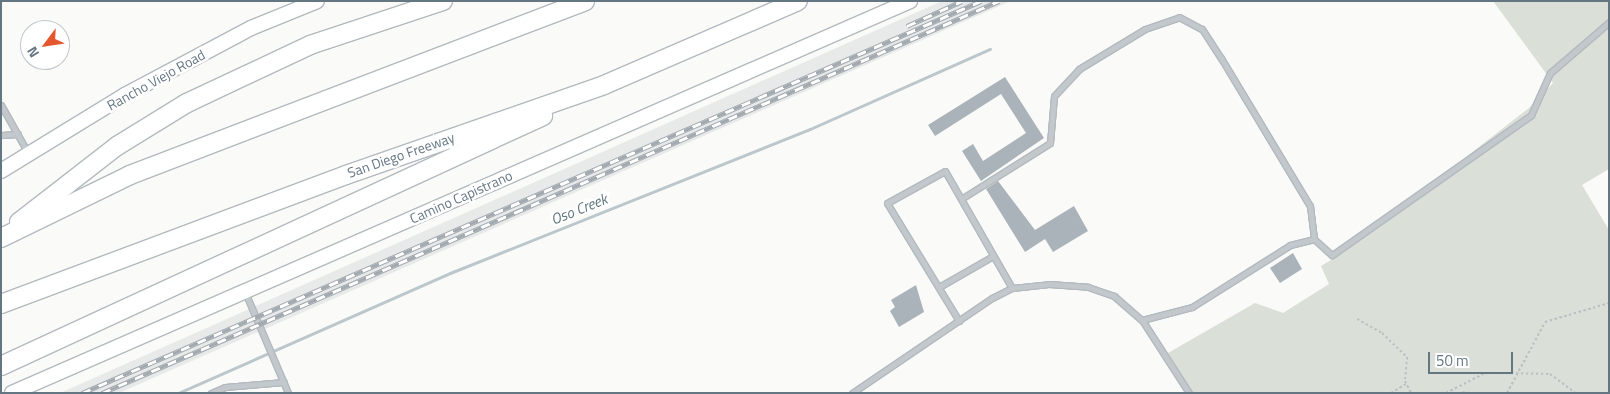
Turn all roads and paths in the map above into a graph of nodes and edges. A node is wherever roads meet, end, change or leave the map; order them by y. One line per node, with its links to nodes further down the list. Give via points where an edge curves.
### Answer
1 (317, 1): 11 (street, Rancho Viejo Road, via 209,50)
2 (442, 1): 14 (highway, via 310,46 187,103 74,177)
3 (585, 1): 14 (highway, via 130,175)
4 (798, 1): 7 (highway, San Diego Freeway)
5 (910, 1): 19 (street, Camino Capistrano)
6 (1609, 22): 15 (lane, via 1550,73 1531,115 1332,255)
7 (604, 85): 21 (highway, San Diego Freeway, via 346,174); 25 (highway, via 462,156 92,321)
8 (1, 105): 9 (lane)
9 (18, 134): 10 (lane); 11 (lane)
10 (1, 135)
11 (28, 154): 12 (street, Rancho Viejo Road)
12 (1, 171)
13 (961, 199): 15 (lane, via 1050,144 1054,96 1079,69 1145,29 1179,17 1202,29 1225,66 1310,206); 16 (lane); 17 (lane, via 945,171 887,202)
14 (1, 238)
15 (1314, 239): 23 (lane, via 1290,245 1192,306)
16 (993, 256): 17 (lane); 18 (lane)
17 (939, 287): 24 (lane)
18 (1012, 288): 23 (lane, via 1049,284 1088,288 1114,296); 24 (lane)
19 (244, 291): 27 (lane); 29 (street, Camino Capistrano)
20 (1609, 303): 26 (path, via 1545,322)
21 (1, 304)
22 (1357, 319): 28 (path, via 1382,333 1406,357)
23 (1142, 320): 33 (lane)
24 (959, 321): 32 (lane)
25 (1, 366)
26 (1516, 374): 36 (path, via 1484,373); 37 (path); 38 (path, via 1550,374)
27 (284, 382): 30 (lane, via 225,387); 31 (lane)
28 (1406, 384): 34 (path); 35 (path)
29 (12, 393)
30 (212, 393)
31 (288, 393)
32 (852, 393)
33 (1189, 393)
34 (1391, 393)
35 (1411, 393)
36 (1446, 393)
37 (1506, 393)
38 (1575, 393)

